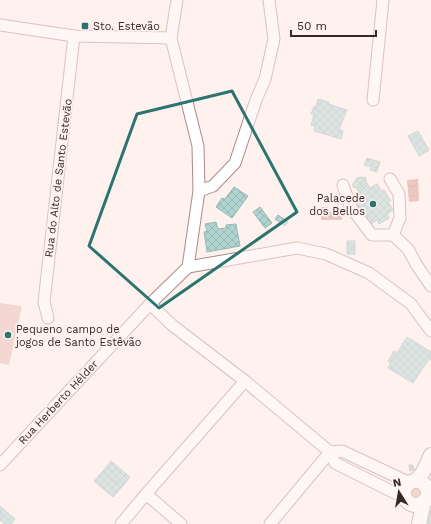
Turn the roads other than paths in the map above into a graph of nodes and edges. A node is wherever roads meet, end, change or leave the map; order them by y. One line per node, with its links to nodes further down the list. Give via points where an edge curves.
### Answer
1 (177, 0): 6 (street)
2 (269, 0): 10 (street, via 274,39 265,79 236,163 213,186)
3 (382, 0): 7 (street)
4 (0, 25): 5 (street)
5 (74, 36): 6 (street); 15 (street, Rua do Alto de Santo Estevão, via 44,302)
6 (171, 38): 10 (street, via 198,146)
7 (373, 100)
8 (390, 179): 11 (street, via 399,194 400,218)
9 (342, 185): 11 (street, via 350,206 372,235)
10 (199, 191): 12 (street)
11 (394, 235): 13 (street, via 408,249)
12 (188, 267): 14 (street, Rua Herberto Hélder); 16 (street, via 297,248 326,254 369,273 411,304)
13 (431, 286)
14 (150, 304): 17 (street, via 172,325); 20 (street, Rua Herberto Hélder)
15 (48, 318)
16 (431, 330)
17 (244, 381): 18 (street); 23 (street)
18 (330, 452): 21 (street, via 342,451); 24 (street, via 335,462); 27 (street)
19 (431, 455): 21 (main road, via 423,472)
20 (0, 464)
21 (413, 482): 22 (main road, via 423,484); 24 (main road, via 405,488)
22 (428, 491): 24 (main road, via 418,505); 29 (main road)
23 (146, 494): 25 (street); 26 (street)
24 (407, 500): 28 (main road, via 413,517)
25 (121, 524)
26 (181, 524)
27 (270, 524)
28 (412, 524)
29 (419, 524)

